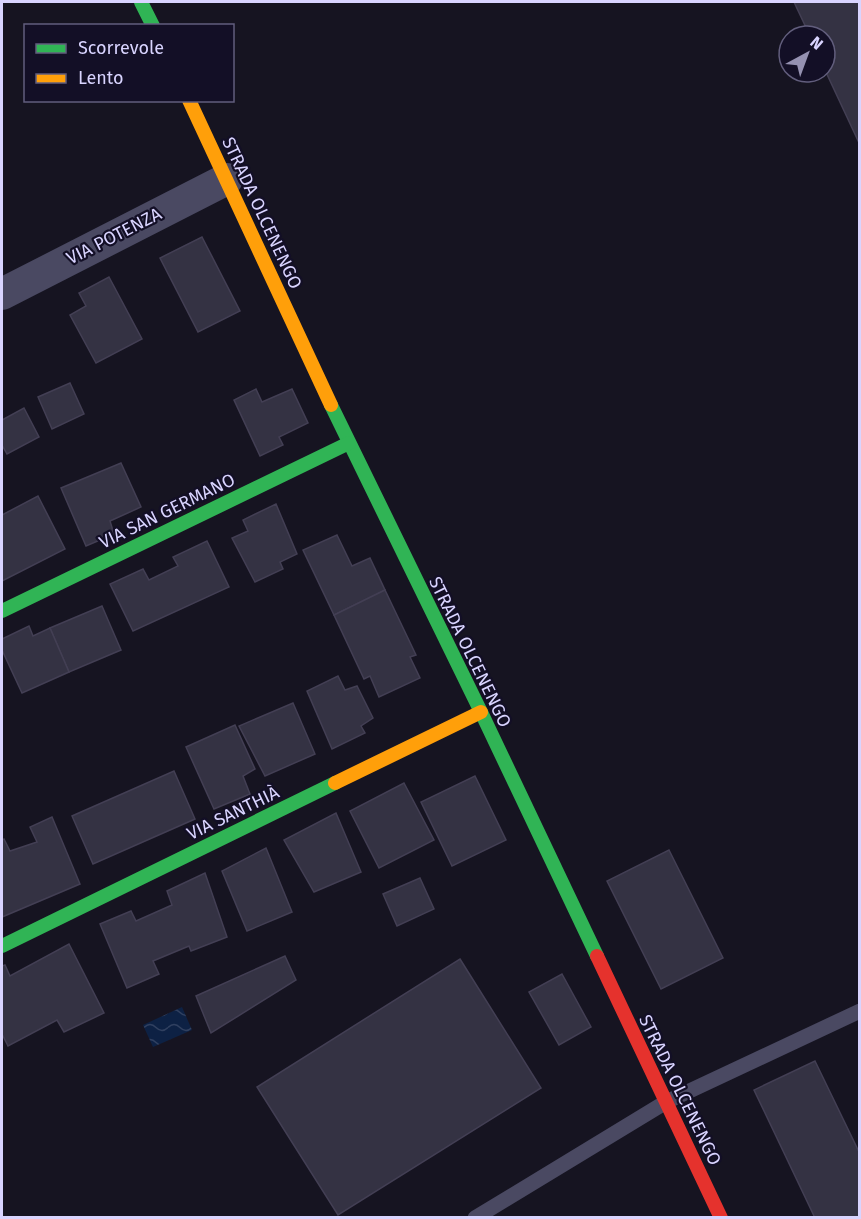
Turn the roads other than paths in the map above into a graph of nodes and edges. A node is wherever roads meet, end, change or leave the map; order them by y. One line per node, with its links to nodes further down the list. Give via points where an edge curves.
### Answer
1 (141, 2): 2 (street)
2 (152, 24)
3 (190, 102): 4 (street, STRADA OLCENENGO)
4 (227, 179): 5 (street, VIA POTENZA); 6 (street, STRADA OLCENENGO)
5 (2, 294)
6 (349, 443): 7 (street, VIA SAN GERMANO); 8 (street, STRADA OLCENENGO)
7 (2, 611)
8 (481, 712): 9 (street, VIA SANTHIÀ); 11 (street, STRADA OLCENENGO)
9 (2, 946)
10 (860, 1011): 11 (lane)
11 (666, 1102): 12 (lane); 13 (street, STRADA OLCENENGO)
12 (475, 1218)
13 (721, 1218)

